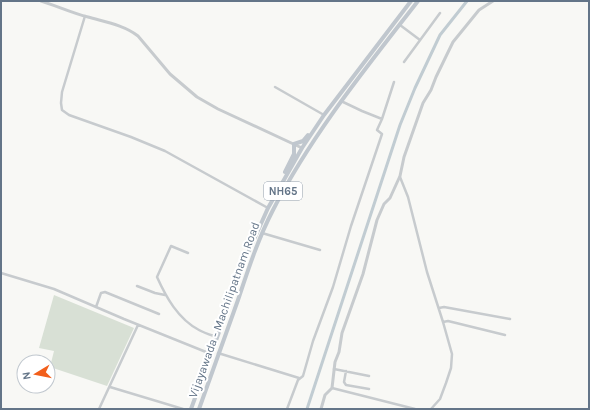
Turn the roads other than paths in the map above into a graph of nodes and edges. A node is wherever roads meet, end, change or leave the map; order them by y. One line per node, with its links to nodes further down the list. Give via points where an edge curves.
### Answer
1 (41, 1): 6 (street)
2 (411, 1): 14 (highway, Vijayawada - Machilipatnam Road / NH65)
3 (418, 1): 7 (highway, Vijayawada - Machilipatnam Road / NH65)
4 (493, 1): 19 (street, via 479,10 450,47 423,103)
5 (440, 13): 8 (street)
6 (85, 16): 17 (street, via 133,32 170,74 197,96 218,109); 21 (street, via 62,92 61,108 64,112 165,151)
7 (400, 25): 8 (street); 12 (highway, Vijayawada - Machilipatnam Road / NH65)
8 (420, 40): 9 (street)
9 (404, 62)
10 (394, 82): 15 (street)
11 (275, 87): 14 (street)
12 (341, 101): 13 (highway, Vijayawada - Machilipatnam Road / NH65); 15 (street)
13 (332, 114): 18 (highway, via 320,125 306,147); 22 (highway, Vijayawada - Machilipatnam Road / NH65, via 293,174)
14 (324, 115): 16 (highway, Vijayawada - Machilipatnam Road / NH65)
15 (382, 119): 41 (street, via 377,130 382,134 381,139 303,376)
16 (321, 120): 17 (highway, via 303,140); 18 (highway, Vijayawada - Machilipatnam Road / NH65)
17 (294, 144): 18 (street); 20 (highway, via 294,154)
18 (302, 148): 20 (highway, Vijayawada - Machilipatnam Road / NH65)
19 (400, 176): 29 (street); 38 (street, via 377,220 363,274 342,333)
20 (280, 185): 21 (highway, Vijayawada - Machilipatnam Road / NH65)
21 (268, 208): 35 (highway, Vijayawada - Machilipatnam Road / NH65, via 247,255)
22 (262, 233): 23 (street); 36 (highway, Vijayawada - Machilipatnam Road / NH65)
23 (320, 250)
24 (188, 253): 27 (street, via 171,246 157,277)
25 (1, 273): 28 (street, via 54,289)
26 (137, 286): 27 (street)
27 (165, 295): 35 (street, via 180,314 198,330)
28 (96, 308): 30 (street, via 100,296 105,292); 33 (street)
29 (439, 308): 31 (street); 32 (street)
30 (159, 314)
31 (510, 319)
32 (443, 322): 34 (street, via 448,321); 52 (street, via 452,354 451,368 440,399)
33 (138, 325): 37 (street); 42 (street)
34 (505, 335)
35 (217, 337): 37 (highway, Vijayawada - Machilipatnam Road / NH65)
36 (218, 353): 41 (street); 48 (highway, Vijayawada - Machilipatnam Road / NH65)
37 (211, 354): 47 (highway, Vijayawada - Machilipatnam Road / NH65)
38 (334, 369): 39 (street); 43 (street)
39 (346, 371): 40 (street); 44 (street, via 346,385)
40 (369, 376)
41 (300, 378): 49 (street)
42 (110, 387): 45 (street); 46 (street)
43 (332, 388): 50 (street, via 325,395); 51 (street)
44 (368, 389)
45 (99, 409)
46 (183, 409)
47 (191, 409)
48 (198, 409)
49 (287, 409)
50 (320, 409)
51 (415, 409)
52 (431, 409)

